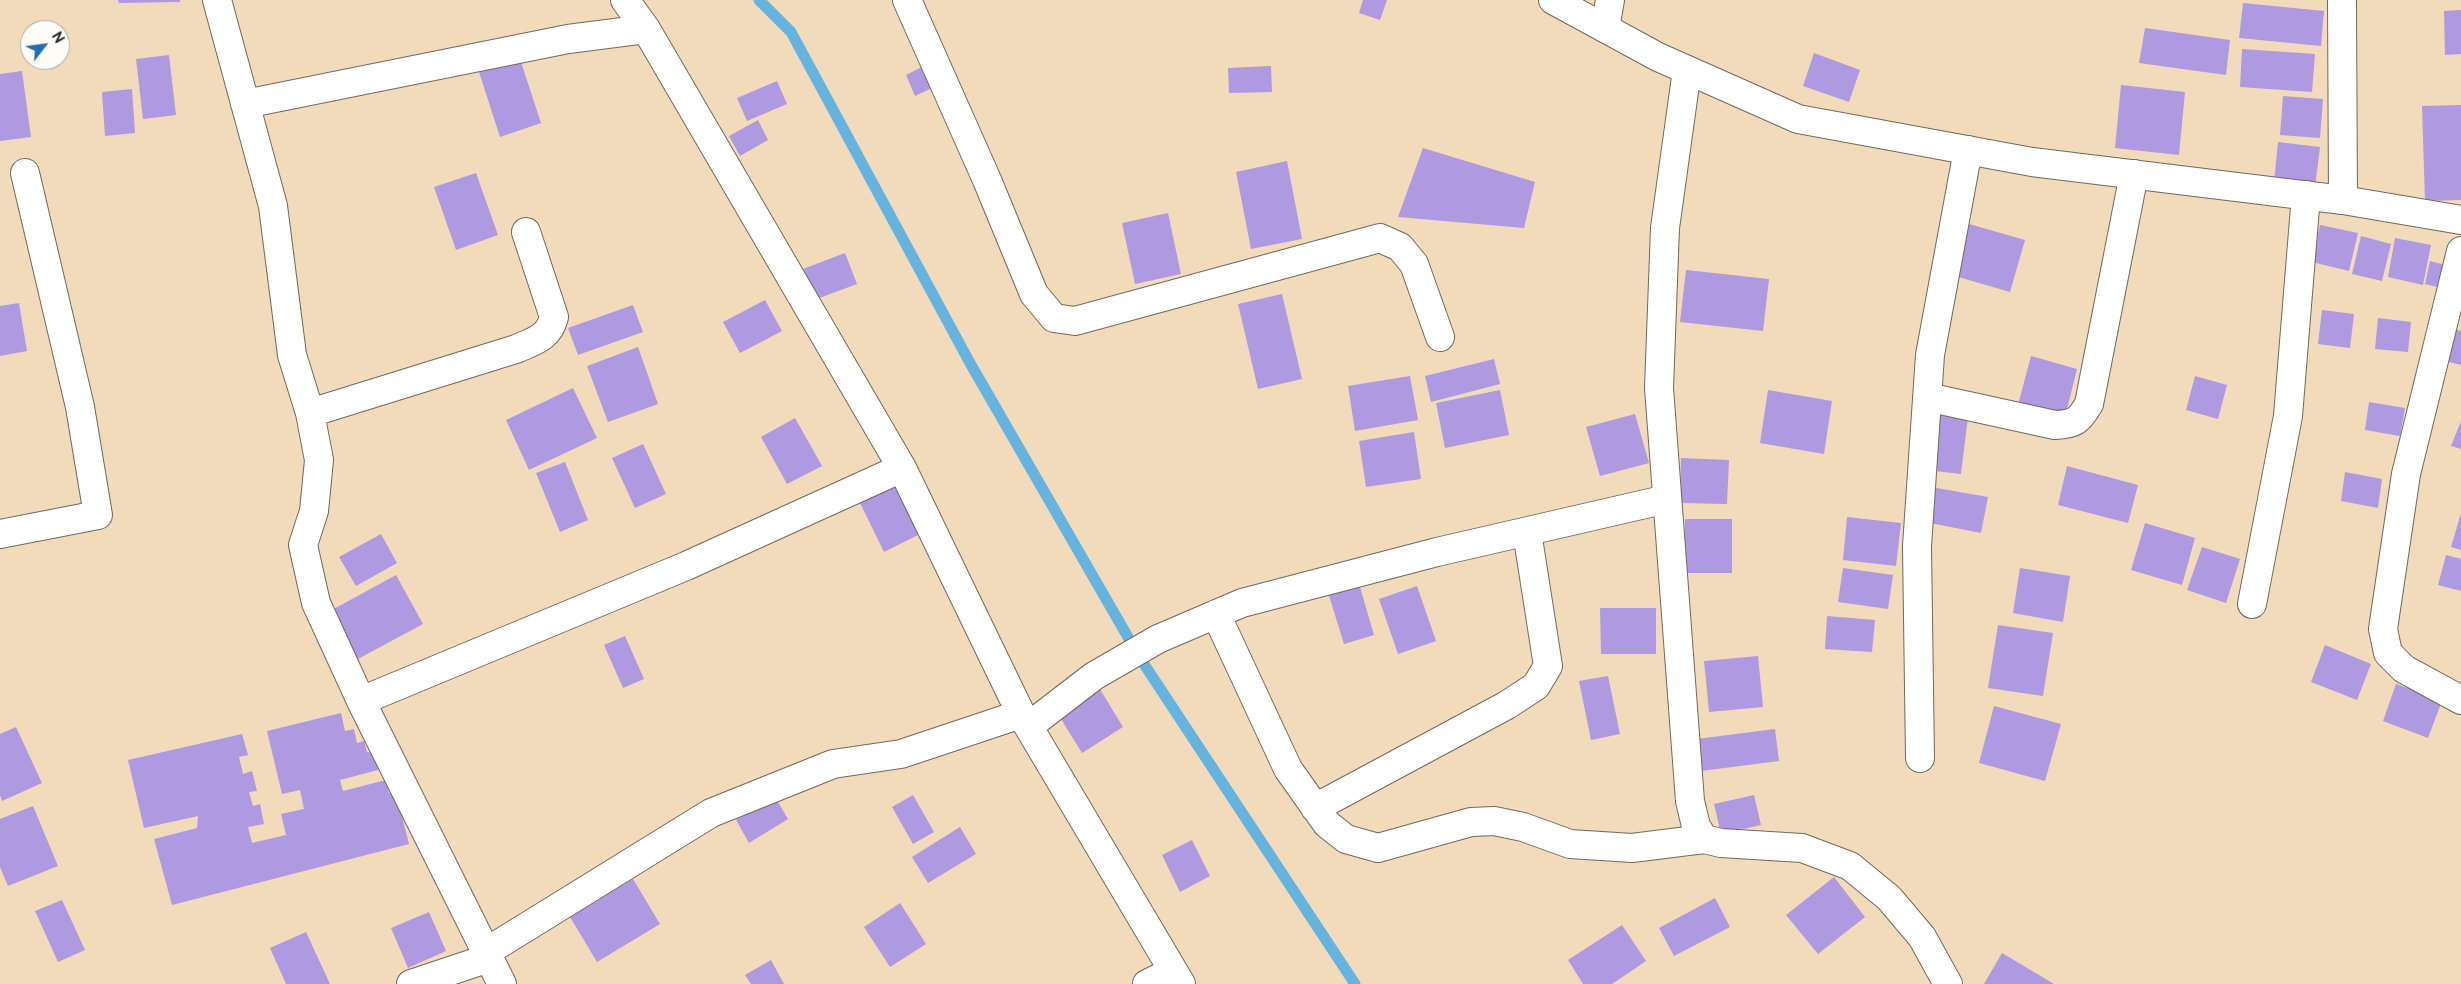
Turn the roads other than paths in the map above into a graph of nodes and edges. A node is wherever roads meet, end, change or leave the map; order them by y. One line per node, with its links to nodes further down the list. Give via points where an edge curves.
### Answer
1 (217, 0): 10 (street)
2 (625, 0): 8 (street)
3 (907, 0): 19 (street, via 1034,294 1054,318 1075,321 1380,238 1400,247 1414,264)
4 (1553, 0): 7 (street)
5 (1610, 0): 7 (street)
6 (2342, 0): 15 (street)
7 (1605, 28): 9 (street)
8 (646, 29): 10 (street, via 568,39); 22 (street)
9 (1687, 70): 11 (street, via 1798,119); 23 (street, via 1665,228 1659,388)
10 (245, 104): 21 (street, via 273,206 292,355)
11 (1968, 150): 13 (street, via 2032,162); 20 (street, via 1930,355)
12 (25, 173): 25 (street, via 80,407 98,516)
13 (2134, 174): 14 (street); 20 (street, via 2089,404 2083,415 2072,424 2055,425)
14 (2306, 196): 15 (street); 26 (street, via 2288,416)
15 (2343, 200): 16 (street)
16 (2461, 220)
17 (526, 232): 21 (street, via 554,318 551,329 516,349)
18 (2461, 251): 28 (street, via 2406,474 2383,629 2388,653 2404,669)
19 (1440, 337)
20 (1928, 397): 31 (street, via 1917,546)
21 (310, 413): 29 (street, via 319,460 314,511 303,545 316,603)
22 (902, 468): 29 (street, via 686,566); 30 (street)
23 (1668, 499): 24 (street); 33 (street, via 1690,801 1696,826)
24 (1526, 532): 27 (street, via 1242,603); 32 (street, via 1548,666 1536,686 1507,705)
25 (0, 534)
26 (2252, 604)
27 (1216, 614): 30 (street, via 1158,639); 32 (street, via 1288,769)
28 (2461, 700)
29 (361, 702): 34 (street)
30 (1025, 720): 34 (street, via 901,754 833,764 711,814); 35 (street)
31 (1920, 758)
32 (1315, 808): 33 (street, via 1327,824 1346,839 1378,848 1471,822 1494,821 1523,827 1570,844 1632,848)
33 (1704, 839): 39 (street, via 1720,843 1802,848 1850,866 1889,898 1922,937)
34 (487, 955): 36 (street); 37 (street)
35 (1177, 977): 38 (street)
36 (411, 984)
37 (502, 984)
38 (1147, 984)
39 (1948, 984)

